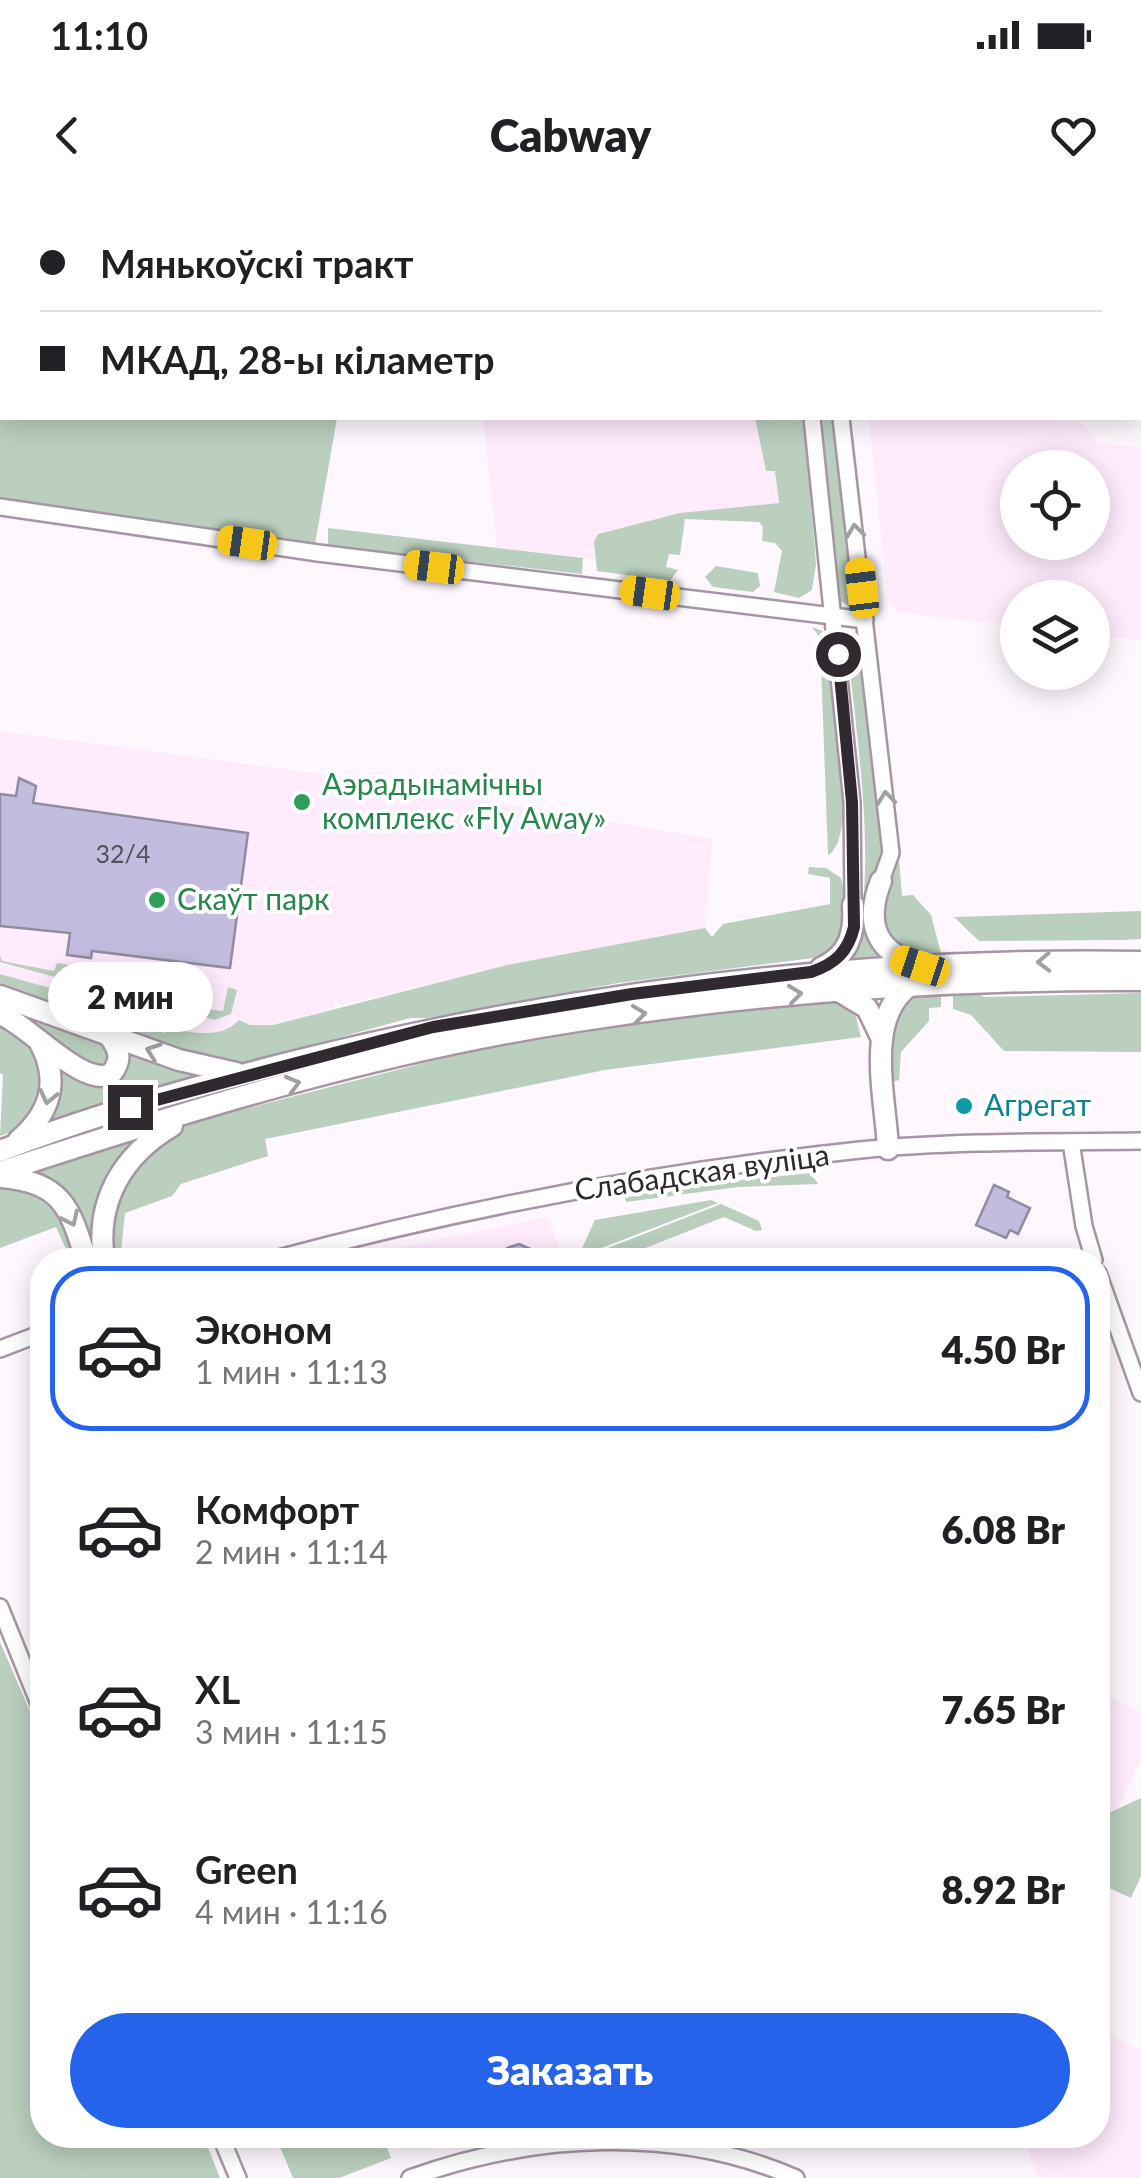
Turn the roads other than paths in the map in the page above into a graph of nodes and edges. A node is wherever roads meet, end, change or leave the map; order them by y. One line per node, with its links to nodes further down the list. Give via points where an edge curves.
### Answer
1 (812, 420): 4 (street)
2 (841, 420): 5 (street, one-way to 2)
3 (0, 508): 4 (street)
4 (833, 616): 5 (street); 7 (street, via 852,802)
5 (865, 620): 6 (street, one-way to 5, via 891,854)
6 (880, 881): 10 (highway, via 872,910 876,934)
7 (853, 905): 9 (highway, via 847,946 834,962)
8 (1141, 962): 10 (highway, one-way to 10)
9 (811, 972): 10 (highway); 18 (highway, via 433,1027)
10 (904, 975): 11 (highway); 12 (highway); 17 (highway)
11 (1141, 980)
12 (835, 990): 17 (highway, via 867,1008); 19 (highway, one-way to 12, via 342,1070 542,1028)
13 (0, 996): 15 (highway)
14 (0, 1014): 16 (highway)
15 (108, 1034): 16 (highway, via 119,1060 111,1074 97,1078); 18 (highway, one-way to 15, via 215,1070)
16 (36, 1036): 22 (highway, one-way to 22, via 50,1068 50,1094 38,1122)
17 (882, 1039): 23 (highway)
18 (253, 1072): 22 (highway)
19 (199, 1109): 24 (highway); 26 (highway, via 138,1150 116,1178 104,1212)
20 (1141, 1141): 21 (street, Слабадская вуліца)
21 (1071, 1142): 23 (street, Слабадская вуліца); 28 (street)
22 (5, 1149)
23 (888, 1149): 27 (street, Слабадская вуліца, via 614,1183)
24 (0, 1175): 25 (highway, one-way to 25, via 55,1193 70,1212)
25 (82, 1248)
26 (104, 1248)
27 (317, 1248)
28 (1090, 1248)
29 (1110, 1306): 32 (street)
30 (30, 1338): 31 (street)
31 (0, 1349)
32 (1141, 1392)
33 (0, 1607): 34 (street)
34 (30, 1681)
35 (225, 2148): 38 (street)
36 (527, 2148): 39 (street)
37 (657, 2148): 40 (street, via 723,2155)
38 (238, 2178)
39 (410, 2178)
40 (796, 2178)

